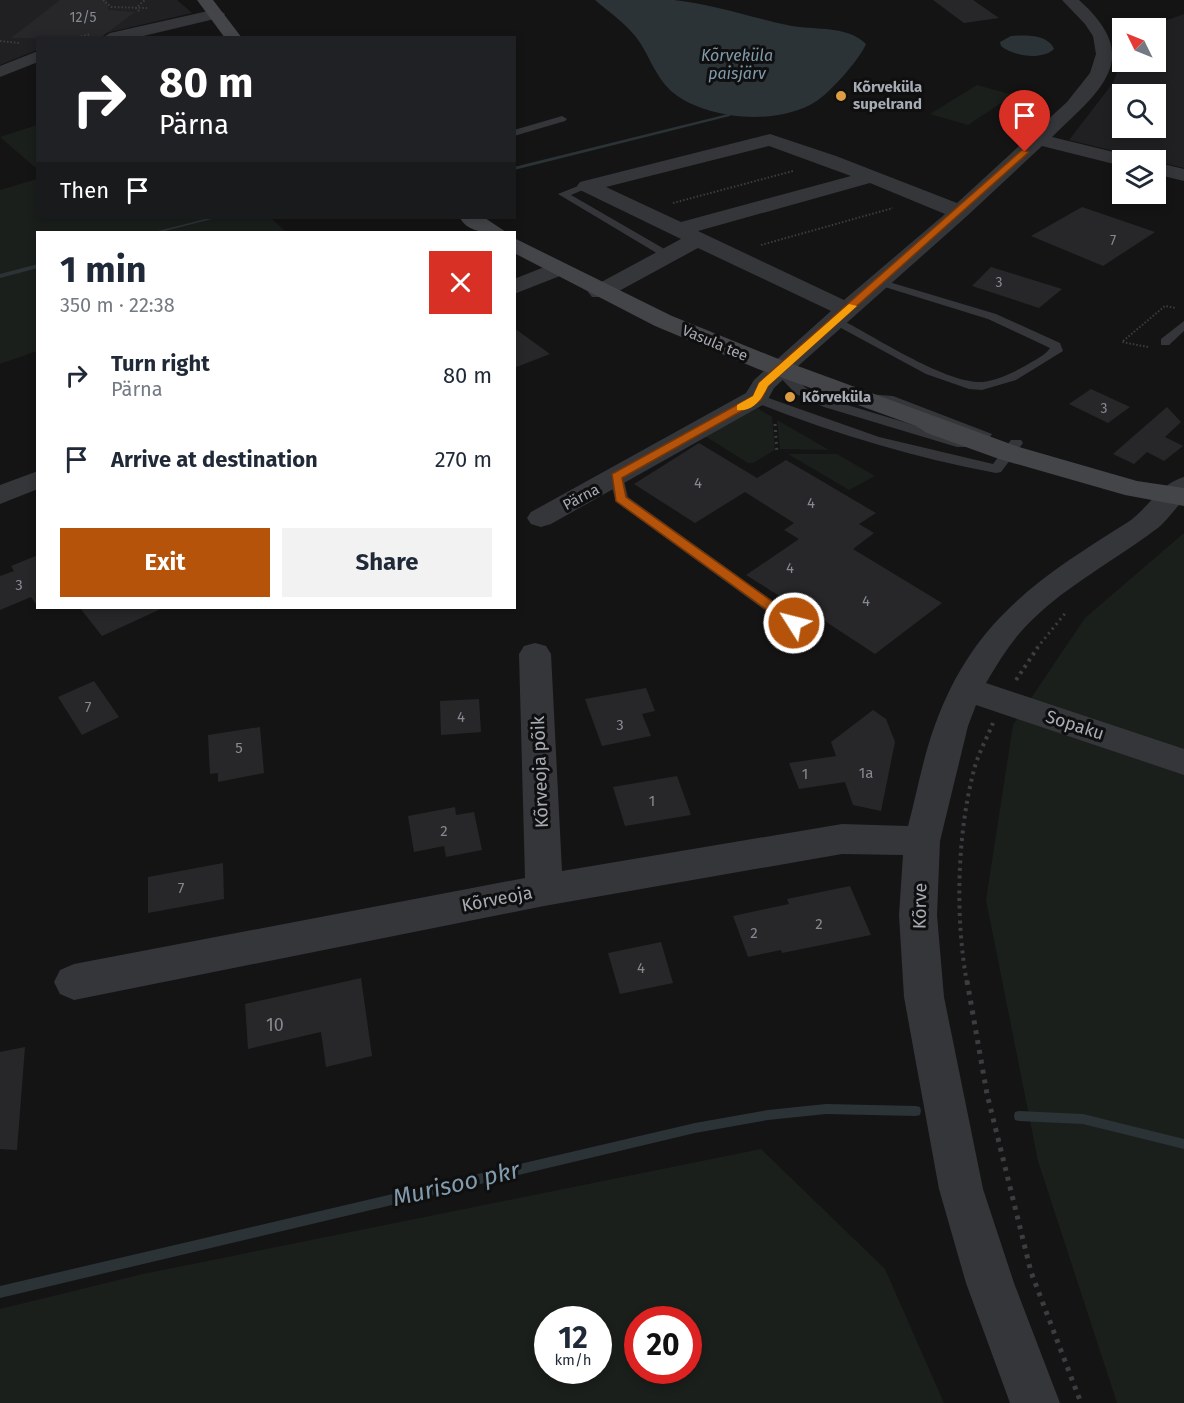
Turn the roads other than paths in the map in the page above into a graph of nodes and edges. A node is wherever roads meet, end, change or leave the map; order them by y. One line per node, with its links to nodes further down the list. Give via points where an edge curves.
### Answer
1 (205, 0): 3 (street)
2 (1071, 0): 10 (street, Pärna, via 1105,40 1104,62 1089,88)
3 (217, 14): 4 (street); 5 (street)
4 (119, 36)
5 (233, 36)
6 (36, 57): 7 (street)
7 (0, 72)
8 (562, 119): 9 (lane)
9 (516, 132)
10 (1038, 139): 11 (street); 16 (street, Pärna)
11 (1112, 157)
12 (1166, 171): 13 (street)
13 (1184, 175)
14 (870, 177): 15 (street, via 770,140); 16 (street); 19 (street)
15 (587, 186): 19 (street); 21 (lane, via 563,194)
16 (960, 212): 23 (street, Pärna)
17 (472, 219): 18 (street)
18 (493, 231)
19 (689, 234): 21 (street); 26 (street)
20 (516, 245): 22 (street, Vasula tee)
21 (669, 256): 25 (street)
22 (557, 269): 24 (street); 25 (street, Vasula tee)
23 (879, 282): 26 (street, Pärna); 26 (lane, via 1028,330 1056,346 1057,351 1014,376 980,386 947,378)
24 (516, 286)
25 (600, 292): 29 (street, Vasula tee)
26 (841, 316): 29 (street, Pärna)
27 (1184, 325): 28 (lane)
28 (1165, 342)
29 (779, 370): 30 (street, Vasula tee); 31 (street, Pärna, via 763,385); 34 (lane, via 801,391 829,404 952,441)
30 (858, 398): 32 (street, Vasula tee); 33 (lane, via 888,399)
31 (765, 402): 34 (lane, via 882,445 938,459 996,469); 35 (street, Pärna)
32 (925, 420): 33 (street, Vasula tee); 34 (street, Vasula tee, via 936,427)
33 (985, 434): 34 (street, Vasula tee)
34 (1012, 448): 37 (street, Vasula tee, via 1125,486)
35 (616, 477): 39 (street, Pärna); 40 (lane, via 621,499)
36 (36, 480): 38 (street)
37 (1181, 493): 42 (street, Kõrve, via 1159,507 1148,522 1066,575 1020,614 990,650)
38 (0, 495)
39 (541, 518)
40 (794, 623)
41 (535, 654): 45 (street, Kõrveoja põik)
42 (966, 689): 43 (street, Sopaku); 44 (street, Kõrve, via 951,726)
43 (1184, 762)
44 (922, 841): 45 (street, Kõrveoja, via 842,839); 47 (street, Kõrve, via 918,915 924,997 961,1189 990,1283)
45 (544, 890): 46 (street, Kõrveoja)
46 (74, 982)
47 (1035, 1403)

